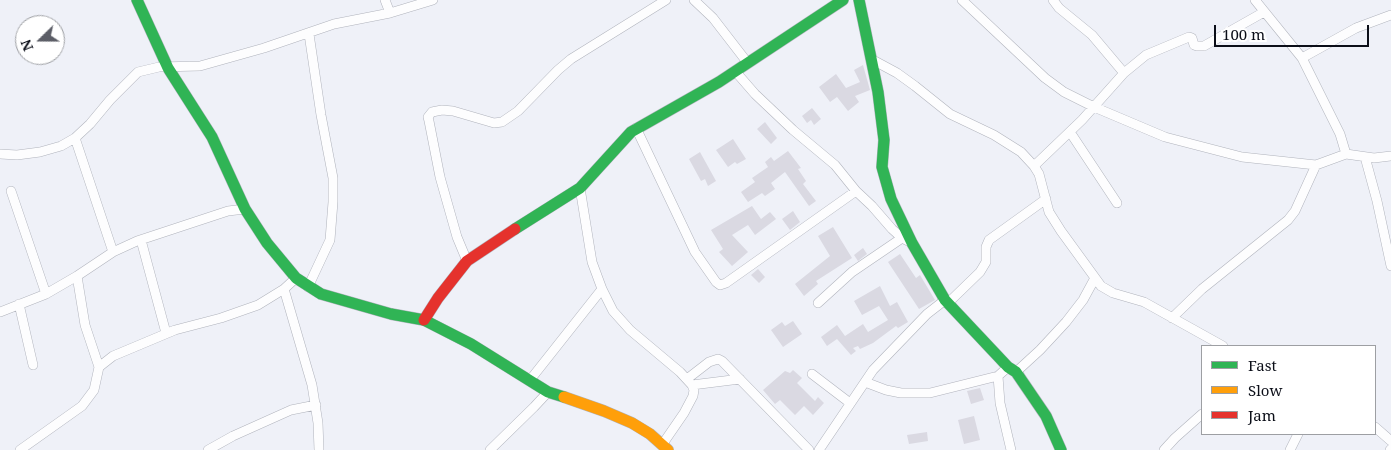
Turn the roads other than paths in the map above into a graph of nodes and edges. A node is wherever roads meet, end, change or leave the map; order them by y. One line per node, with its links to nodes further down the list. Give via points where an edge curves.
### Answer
1 (137, 0): 18 (street)
2 (385, 0): 12 (street)
3 (433, 0): 12 (street)
4 (666, 0): 42 (street, via 571,59 518,111 502,122 494,123 442,110 432,112 428,117 440,177)
5 (694, 0): 17 (street, via 713,18)
6 (843, 0): 17 (street)
7 (859, 0): 16 (street)
8 (962, 0): 21 (street, via 1045,78)
9 (1054, 0): 20 (street, via 1092,35)
10 (1255, 0): 11 (street)
11 (1264, 12): 15 (street); 20 (street, via 1204,46 1194,45 1189,37 1155,50)
12 (390, 13): 14 (street, via 334,24)
13 (1391, 16): 15 (street, via 1356,28)
14 (309, 34): 18 (street, via 200,66); 47 (street, via 333,178 333,202 330,240)
15 (1302, 58): 26 (street, via 1340,134)
16 (871, 59): 30 (street, via 897,73 950,114 1021,152); 37 (street, via 884,140 882,167)
17 (747, 62): 19 (street)
18 (168, 68): 24 (street, via 138,72); 36 (street, via 212,137)
19 (735, 71): 22 (street, via 688,101); 32 (street, via 793,130 835,165)
20 (1124, 73): 21 (street)
21 (1094, 107): 23 (street); 29 (street, via 1209,150)
22 (636, 128): 31 (street); 32 (street, via 695,252 720,285)
23 (1070, 132): 30 (street); 35 (street)
24 (75, 138): 25 (street, via 40,152); 41 (street)
25 (0, 154)
26 (1346, 154): 27 (street); 29 (street)
27 (1365, 156): 28 (street); 43 (street)
28 (1391, 156)
29 (1316, 165): 55 (street, via 1288,220)
30 (1034, 166): 34 (street)
31 (580, 188): 42 (street); 49 (street, via 592,262)
32 (856, 190): 38 (street)
33 (11, 191): 50 (street)
34 (1046, 199): 46 (street, via 1049,212); 51 (street, via 989,240 986,262 980,272)
35 (1117, 203)
36 (245, 209): 39 (street, via 228,211); 45 (street, via 266,243)
37 (902, 222): 38 (street); 40 (street)
38 (892, 229): 40 (street)
39 (141, 240): 41 (street); 57 (street)
40 (907, 241): 51 (street); 52 (street, via 852,272)
41 (113, 252): 44 (street)
42 (467, 261): 56 (street)
43 (1391, 266)
44 (77, 276): 50 (street); 60 (street, via 85,325)
45 (296, 278): 47 (street); 48 (street)
46 (1095, 278): 55 (street, via 1113,293 1144,302); 61 (street, via 1066,322 1040,350)
47 (308, 287): 56 (street, via 321,294 390,314)
48 (284, 289): 57 (street, via 258,305); 70 (street)
49 (602, 289): 65 (street); 66 (street, via 630,330)
50 (46, 294): 53 (street)
51 (946, 302): 61 (street); 67 (street, via 927,314)
52 (818, 303)
53 (19, 304): 54 (street); 59 (street)
54 (0, 312)
55 (1172, 318): 58 (street)
56 (424, 320): 65 (street)
57 (166, 334): 60 (street, via 113,356)
58 (1221, 345)
59 (33, 365)
60 (99, 367): 77 (street, via 94,390 82,406)
61 (1012, 369): 63 (street); 83 (street, via 1042,408)
62 (812, 374): 69 (street)
63 (998, 376): 67 (street, via 930,393 894,391); 82 (street, via 1000,403)
64 (740, 379): 66 (street); 66 (street, via 718,359 709,362); 81 (street)
65 (530, 380): 68 (street)
66 (690, 382): 75 (street, via 693,396)
67 (865, 382): 69 (street)
68 (548, 392): 75 (street, via 632,423); 80 (street)
69 (850, 403): 76 (street)
70 (316, 405): 78 (street, via 291,410); 79 (street)
71 (1201, 415): 84 (street)
72 (1376, 428): 74 (street)
73 (1298, 435): 85 (street)
74 (1391, 441)
75 (665, 448)
76 (824, 448)
77 (20, 450)
78 (208, 450)
79 (319, 450)
80 (490, 450)
81 (809, 450)
82 (1011, 450)
83 (1061, 450)
84 (1164, 450)
85 (1290, 450)

